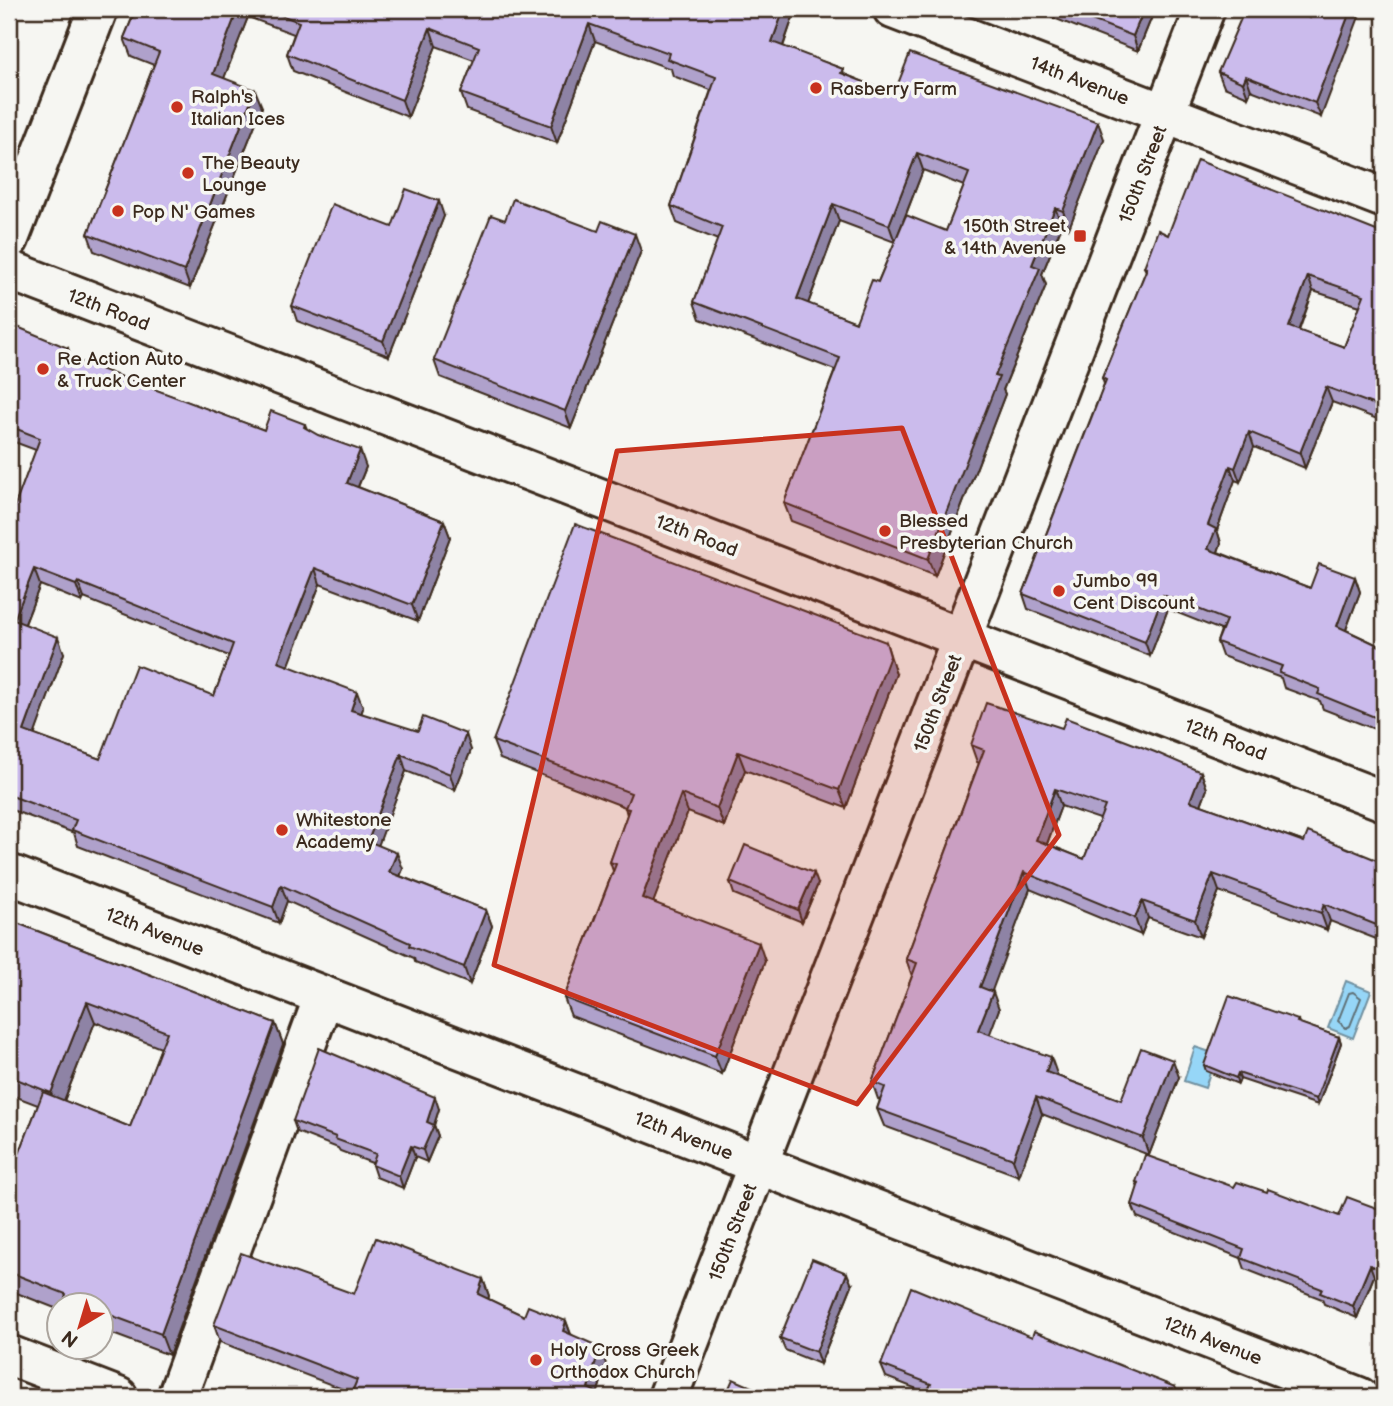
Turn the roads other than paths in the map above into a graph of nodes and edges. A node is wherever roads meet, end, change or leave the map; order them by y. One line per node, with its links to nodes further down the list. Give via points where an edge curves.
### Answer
1 (98, 9): 6 (street)
2 (893, 9): 4 (street, 14th Avenue)
3 (1205, 9): 4 (street, 150th Street)
4 (1165, 113): 5 (street, 14th Avenue); 8 (street, 150th Street)
5 (1384, 198)
6 (9, 239)
7 (9, 270): 8 (street, 12th Road)
8 (963, 638): 9 (street, 12th Road); 12 (street, 150th Street)
9 (1384, 800)
10 (9, 874): 11 (street, 12th Avenue)
11 (324, 996): 12 (street, 12th Avenue); 15 (street)
12 (758, 1164): 16 (street, 150th Street); 17 (street, 12th Avenue)
13 (9, 1355): 14 (street)
14 (118, 1397)
15 (177, 1397)
16 (668, 1397)
17 (1359, 1397)

